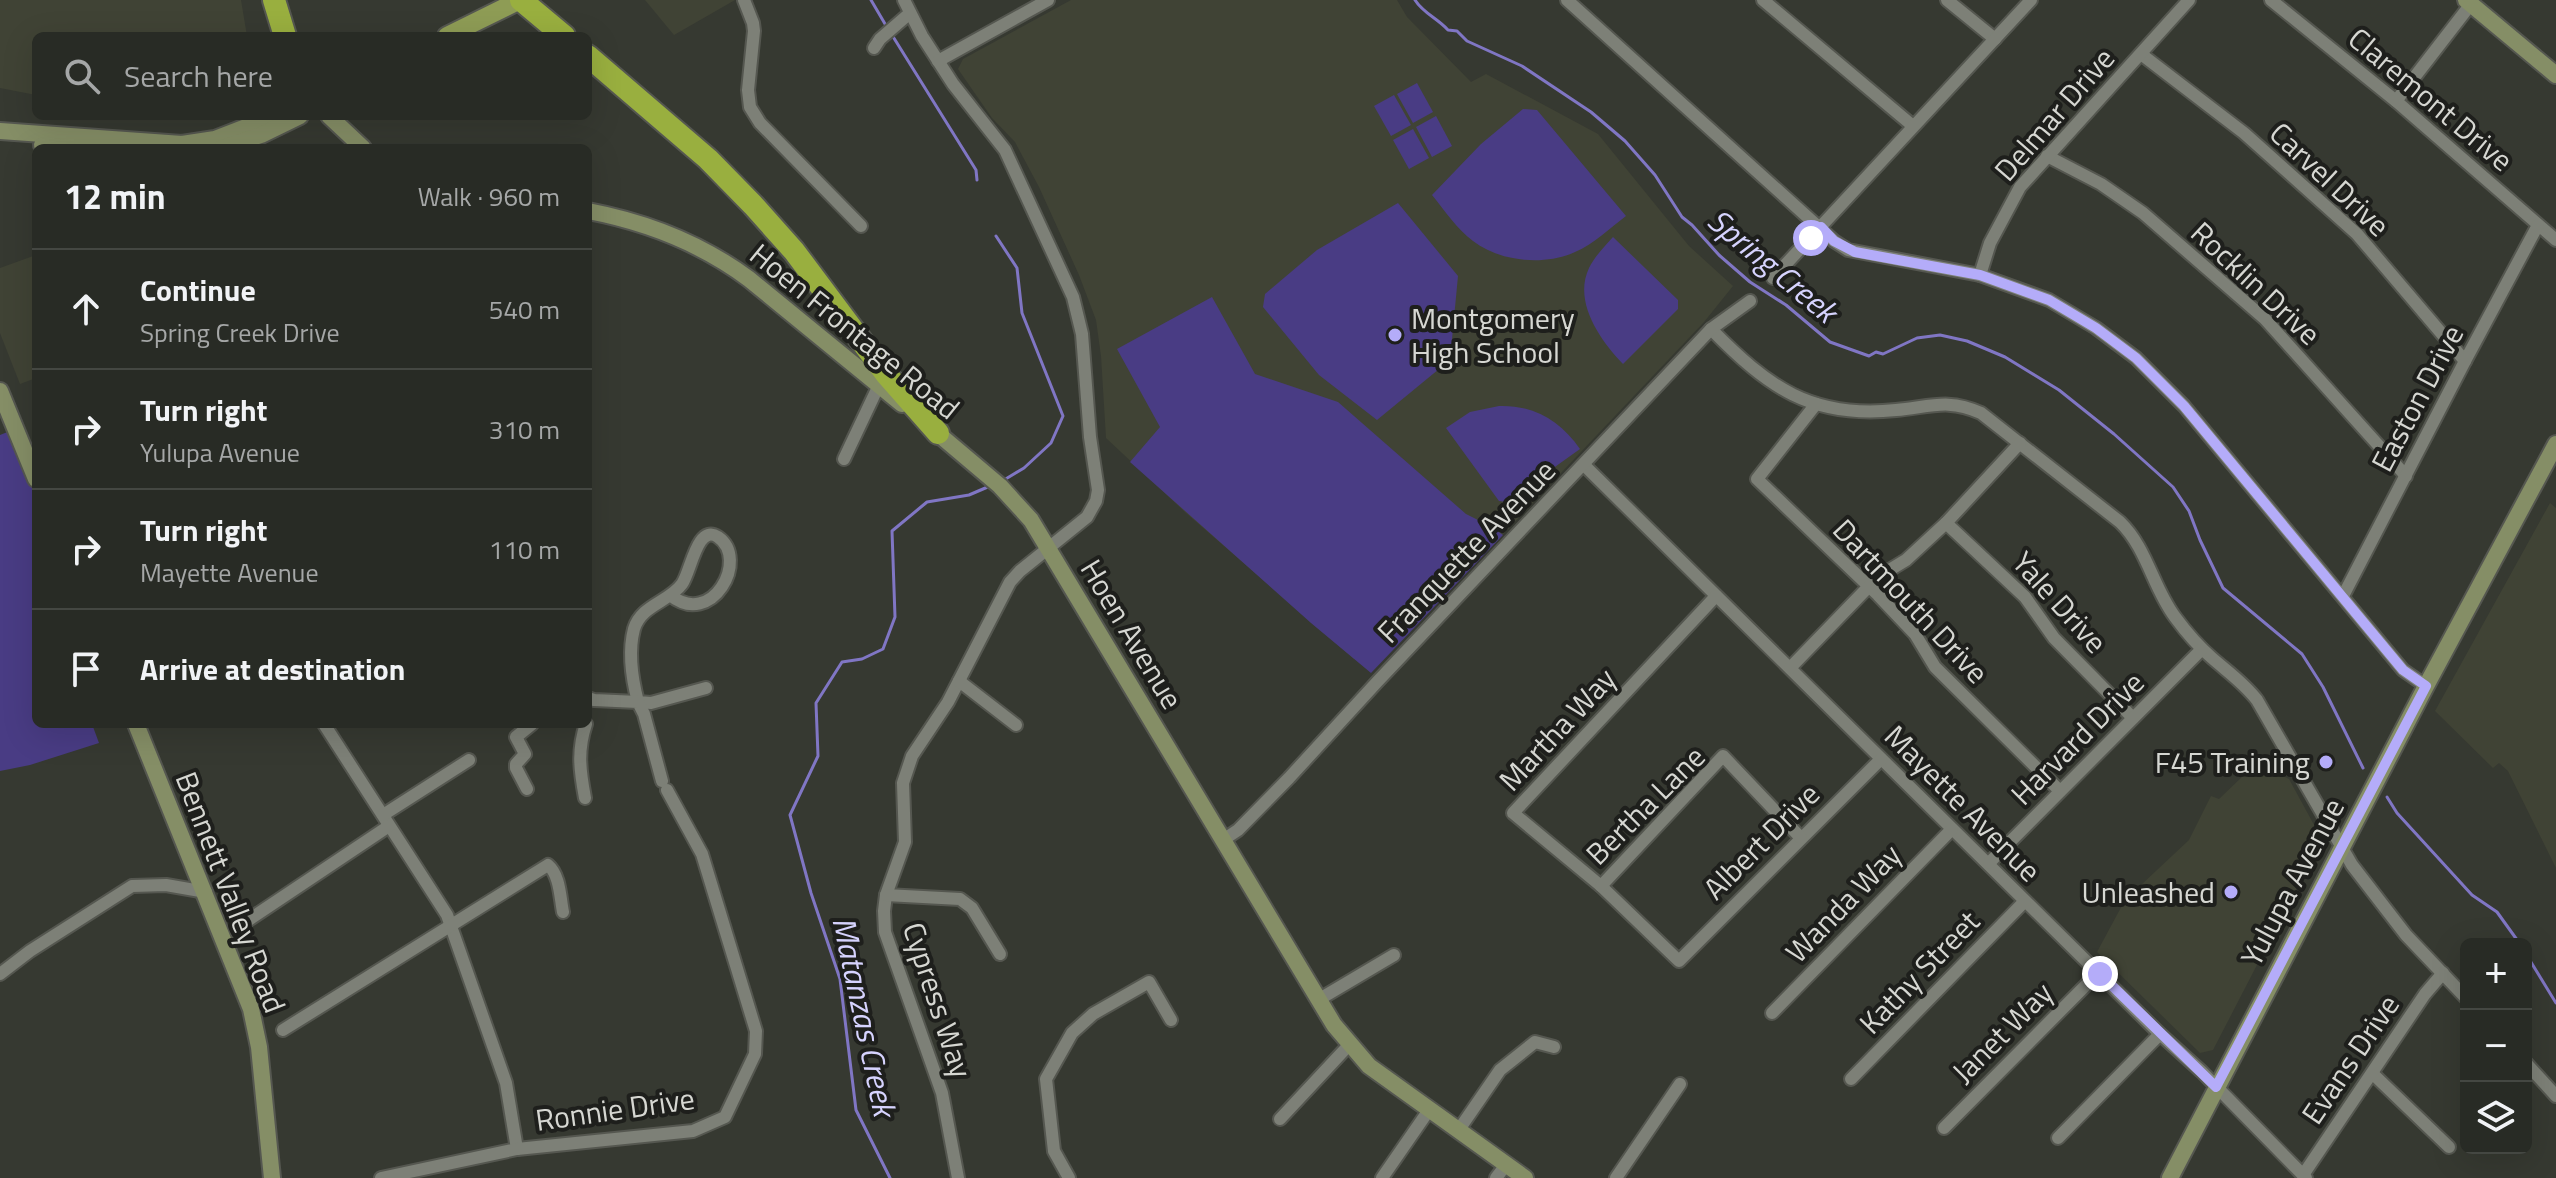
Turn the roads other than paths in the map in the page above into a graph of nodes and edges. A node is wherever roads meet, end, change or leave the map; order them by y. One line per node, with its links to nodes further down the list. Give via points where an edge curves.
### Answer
1 (274, 0): 15 (highway)
2 (521, 0): 14 (highway); 16 (main road)
3 (744, 0): 38 (street, via 754,31 750,107)
4 (904, 0): 13 (street, Hoen Avenue)
5 (1048, 0): 21 (street)
6 (1567, 0): 39 (street)
7 (1763, 0): 27 (street)
8 (1947, 0): 17 (street)
9 (2031, 0): 17 (street)
10 (2189, 0): 19 (street, Delmar Drive)
11 (2271, 0): 23 (street, Claremont Drive)
12 (2469, 2): 22 (street); 23 (street)
13 (910, 13): 18 (street); 21 (street, Hoen Avenue)
14 (559, 31)
15 (284, 32)
16 (455, 32)
17 (1995, 39): 27 (street)
18 (877, 43)
19 (2141, 54): 35 (street, Delmar Drive); 45 (street, Carvel Drive, via 2244,133 2357,234)
20 (592, 59): 49 (highway, via 708,159 766,219)
21 (938, 61): 57 (street, Hoen Avenue, via 999,139 1081,324 1097,495 1087,517)
22 (2556, 75)
23 (2396, 101): 37 (street, Claremont Drive)
24 (264, 120): 30 (street, via 215,139)
25 (292, 120): 32 (street)
26 (333, 120): 33 (street)
27 (1913, 126): 39 (street)
28 (0, 131): 31 (street)
29 (0, 142): 34 (street)
30 (182, 144)
31 (182, 144)
32 (234, 144)
33 (359, 144)
34 (32, 145)
35 (2047, 156): 41 (street, Delmar Drive, via 2020,187 1990,243); 55 (street, Rocklin Drive, via 2143,213 2265,319)
36 (592, 212): 46 (street, Hoen Frontage Road, via 667,234 727,263)
37 (2538, 225): 40 (street, Claremont Drive); 45 (street, Easton Drive)
38 (861, 226)
39 (1821, 227): 41 (street, via 1855,252); 42 (street)
40 (2556, 240)
41 (1980, 275): 61 (street, via 2049,300 2136,358 2184,406)
42 (1773, 278)
43 (1750, 301): 44 (street, Franquette Avenue)
44 (1711, 329): 48 (street, via 1762,377); 53 (street, Franquette Avenue)
45 (2465, 361): 55 (street, Easton Drive)
46 (879, 385): 49 (street, Hoen Frontage Road); 52 (street)
47 (0, 391): 54 (street)
48 (1816, 404): 50 (street, via 1862,412 1945,402 1981,413); 58 (street, Dartmouth Drive, via 1757,479)
49 (938, 433): 57 (street, Hoen Frontage Road, via 1014,500)
50 (2020, 443): 56 (street); 62 (street, via 2126,527 2166,604)
51 (2556, 444): 65 (street, Yulupa Avenue)
52 (844, 459)
53 (1584, 465): 60 (street, Mayette Avenue); 83 (street, Franquette Avenue, via 1289,778)
54 (32, 469)
55 (2406, 476): 61 (street, Easton Drive)
56 (1946, 523): 58 (street); 69 (street, Yale Drive, via 2025,597 2054,638)
57 (1048, 550): 64 (street, Cypress Way, via 1010,582); 83 (street, Hoen Avenue)
58 (1868, 587): 63 (street); 78 (street, Dartmouth Drive, via 1915,634 1935,667)
59 (670, 595): 59 (street, via 693,605 722,588 730,574 724,543 713,535 702,538 682,584); 68 (street, Ronnie Drive, via 658,600 635,626 631,649)
60 (1716, 596): 63 (street, Mayette Avenue); 86 (street, Martha Way, via 1513,813)
61 (2343, 596): 65 (street, via 2403,670)
62 (2202, 649): 69 (street, Harvard Drive); 84 (street, via 2257,700)
63 (1790, 668): 75 (street, Mayette Avenue)
64 (959, 681): 70 (street); 88 (street, Cypress Way, via 908,764 905,842)
65 (2426, 686): 84 (street, Yulupa Avenue)
66 (706, 688): 68 (street)
67 (592, 699): 68 (street)
68 (638, 702): 119 (street, Ronnie Drive, via 665,786 702,854 756,1031 755,1054 725,1117 693,1131)
69 (2133, 718): 78 (street, Harvard Drive)
70 (1016, 725)
71 (138, 728): 87 (street, Bennett Valley Road)
72 (327, 728): 80 (street)
73 (525, 728): 77 (street, via 516,737 525,757 516,768)
74 (585, 728): 79 (street, via 579,761)
75 (1881, 759): 81 (street, Mayette Avenue); 82 (street, Albert Drive)
76 (469, 760): 80 (street)
77 (527, 789)
78 (2060, 791): 85 (street, Harvard Drive)
79 (585, 798)
80 (386, 820): 91 (street); 92 (street)
81 (1952, 829): 85 (street, Mayette Avenue); 101 (street, Wanda Way)
82 (1801, 838): 86 (street, Bertha Lane, via 1723,756); 95 (street, Albert Drive)
83 (1223, 840): 100 (street, Hoen Avenue)
84 (2341, 848): 97 (street, via 2406,935); 111 (street, Yulupa Avenue)
85 (1989, 863): 89 (street, Mayette Avenue)
86 (1601, 886): 95 (street, Bertha Lane)
87 (206, 892): 98 (street, via 132,886); 122 (street, Bennett Valley Road, via 251,1009)
88 (886, 895): 93 (street, via 960,899 972,908); 124 (street, Cypress Way, via 885,932 938,1078)
89 (2025, 901): 96 (street, Mayette Avenue); 109 (street, Kathy Street)
90 (563, 912): 92 (street, via 557,879 548,865)
91 (241, 925)
92 (452, 925): 103 (street); 119 (street, via 506,1083)
93 (1000, 954)
94 (1394, 955): 100 (street)
95 (1679, 961)
96 (2098, 973): 104 (street, Mayette Avenue); 115 (street, Janet Way)
97 (2443, 973): 99 (street); 108 (street, Evans Drive)
98 (0, 974)
99 (2460, 991)
100 (1318, 1000): 105 (street, Hoen Avenue)
101 (1772, 1013)
102 (1171, 1020): 125 (street, via 1149,982 1093,1014 1072,1033 1046,1079 1054,1151)
103 (283, 1030)
104 (2160, 1034): 111 (street, Mayette Avenue); 117 (street)
105 (1349, 1045): 113 (street, Hoen Avenue); 114 (street)
106 (1554, 1047): 116 (street, via 1535,1042 1500,1070)
107 (2532, 1070): 112 (street)
108 (2373, 1074): 118 (street); 121 (street, Evans Drive)
109 (1851, 1079)
110 (1680, 1084): 128 (street)
111 (2216, 1087): 121 (street, Mayette Avenue); 129 (street, Yulupa Avenue)
112 (2556, 1096)
113 (1429, 1110): 116 (street, Hoen Avenue); 126 (street)
114 (1280, 1119)
115 (1944, 1128)
116 (1458, 1131): 120 (street, Hoen Avenue)
117 (2058, 1138)
118 (2449, 1147)
119 (517, 1149): 123 (street, Ronnie Drive)
120 (1501, 1171): 127 (street, Hoen Avenue)
121 (2305, 1177)
122 (272, 1178)
123 (381, 1178)
124 (958, 1178)
125 (1069, 1178)
126 (1382, 1178)
127 (1525, 1178)
128 (1616, 1178)
129 (2170, 1178)

